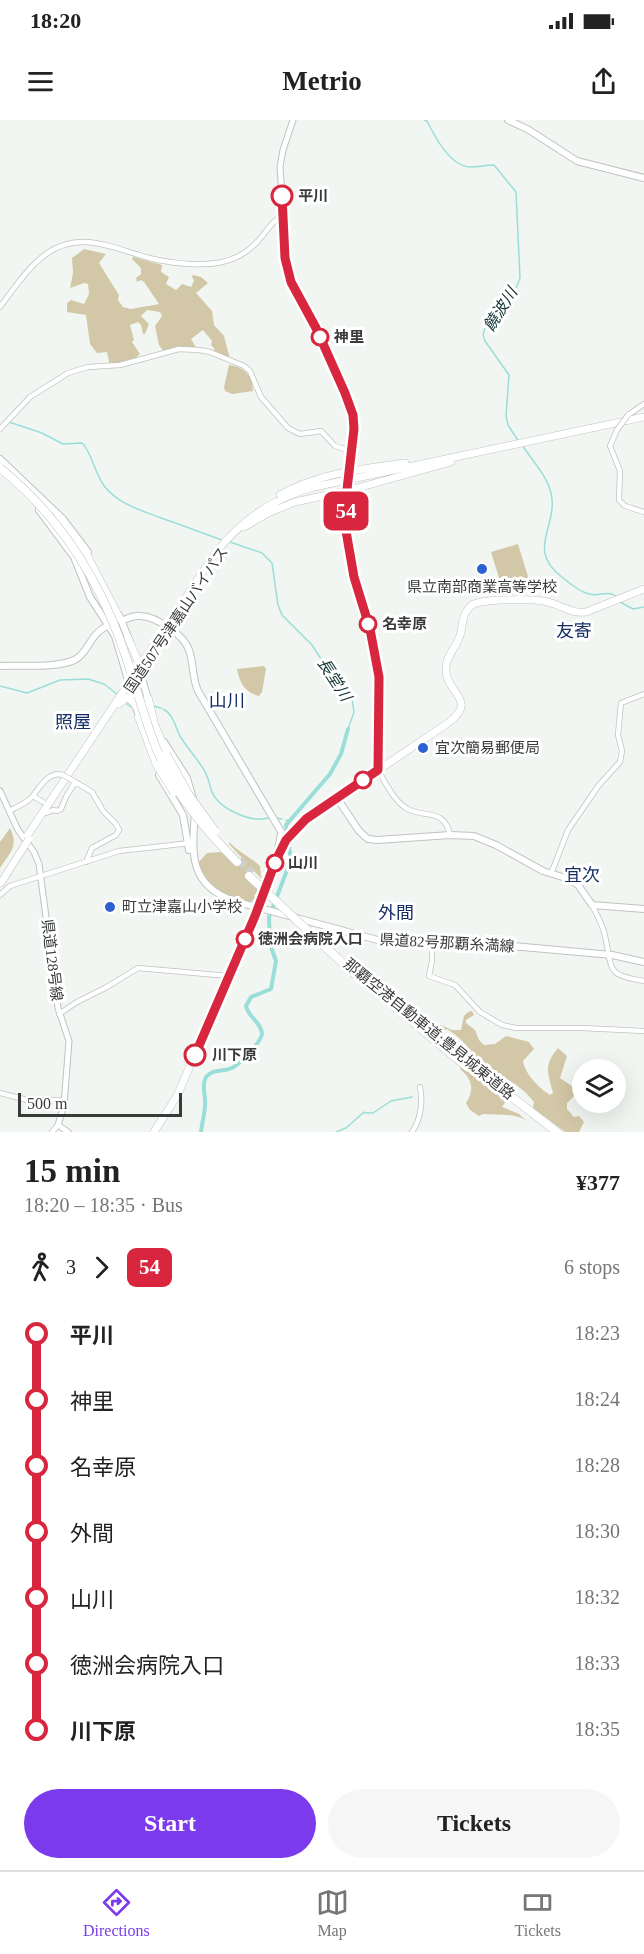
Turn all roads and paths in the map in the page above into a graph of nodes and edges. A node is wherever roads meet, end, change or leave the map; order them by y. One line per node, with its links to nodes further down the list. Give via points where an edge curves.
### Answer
1 (293, 120): 4 (main road, via 280,164)
2 (508, 120): 3 (main road, via 577,161)
3 (644, 178)
4 (283, 216): 5 (street, via 249,250 214,263 157,260 98,242 68,245 42,257); 9 (main road, via 291,282 352,410)
5 (0, 306)
6 (644, 404): 14 (street, bridge, via 628,415 610,446 620,471 619,500)
7 (644, 418): 10 (highway, 国道507号津嘉山バイパス)
8 (0, 429): 9 (street, via 30,397 68,373 120,365 179,349 199,350 247,368 261,397 291,430 302,434 321,431 335,446)
9 (351, 451): 12 (main road)
10 (462, 457): 12 (highway); 13 (highway); 15 (highway, 国道507号津嘉山バイパス, via 301,491); 17 (highway, 国道507号津嘉山バイパス, via 305,493 270,508)
11 (0, 466): 16 (highway, bridge); 19 (main road, 県道82号那覇糸満線, via 37,493 77,537 102,577); 22 (main road, 県道82号那覇糸満線, via 59,536)
12 (348, 473): 13 (main road, bridge); 15 (highway, via 290,489)
13 (345, 492): 17 (highway, via 308,498); 32 (main road, via 351,564 379,677)
14 (644, 512)
15 (252, 516): 17 (highway, 国道507号津嘉山バイパス)
16 (55, 520): 19 (highway, bridge, via 86,554); 22 (highway, bridge, via 84,569); 26 (highway, bridge, via 102,597)
17 (246, 525): 21 (highway, 国道507号津嘉山バイパス, via 210,564)
18 (644, 589): 32 (highway, via 581,613 543,601 472,605 446,665 448,680 462,706 459,714)
19 (121, 619): 21 (main road, via 144,616); 23 (main road, 県道82号那覇糸満線)
20 (107, 626): 25 (main road, via 70,662)
21 (167, 628): 24 (highway, 国道507号津嘉山バイパス); 26 (highway, 国道507号津嘉山バイパス); 42 (main road, via 186,644 198,691)
22 (115, 636): 26 (main road, 県道82号那覇糸満線)
23 (128, 638): 24 (highway, via 137,659); 26 (main road, 県道82号那覇糸満線)
24 (145, 658): 26 (highway, 国道507号津嘉山バイパス)
25 (0, 666)
26 (134, 677): 28 (main road, 県道82号那覇糸満線); 29 (highway, 国道507号津嘉山バイパス); 30 (main road, 県道82号那覇糸満線); 37 (highway, 国道507号津嘉山バイパス); 46 (highway, bridge, via 151,736 167,771 188,805)
27 (644, 694): 51 (street, via 621,703 620,762 568,830)
28 (148, 699): 45 (main road, 県道82号那覇糸満線, via 164,742 190,784 194,804); 46 (highway, bridge, via 166,754 191,800)
29 (119, 704): 30 (highway, via 128,697); 37 (highway, 国道507号津嘉山バイパス)
30 (136, 706): 31 (main road, 県道82号那覇糸満線)
31 (139, 717): 45 (main road, 県道82号那覇糸満線, via 154,765 183,815); 46 (highway, bridge, via 157,765 188,812)
32 (378, 770): 36 (highway); 43 (street, via 401,805 438,816)
33 (74, 781): 35 (street, bridge, via 57,773 51,775); 39 (street, via 61,809); 49 (street, via 92,792 119,830 92,848)
34 (0, 791): 40 (main road, 県道128号線)
35 (33, 796): 38 (street); 40 (street)
36 (337, 798): 43 (main road, via 359,831 372,840); 44 (highway, via 306,819)
37 (52, 800): 38 (street); 39 (street); 41 (highway, 国道507号津嘉山バイパス)
38 (43, 802): 41 (street)
39 (54, 810): 41 (street)
40 (9, 811): 52 (main road, 県道128号線, via 37,858)
41 (44, 812): 53 (highway, 国道507号津嘉山バイパス)
42 (280, 833): 44 (main road); 47 (main road)
43 (450, 835): 51 (main road, via 482,838)
44 (286, 840): 47 (highway)
45 (190, 843): 49 (street, via 131,849); 56 (main road, 県道82号那覇糸満線, via 197,870 211,889)
46 (227, 850): 48 (highway, bridge)
47 (276, 860): 56 (highway)
48 (238, 861)
49 (86, 862): 52 (street)
50 (251, 874): 67 (highway, 那覇空港自動車道;豊見城東道路, bridge, via 348,968)
51 (551, 874): 55 (main road, via 578,885)
52 (41, 878): 54 (street, via 10,886); 65 (main road, 県道128号線)
53 (0, 880)
54 (0, 895)
55 (592, 905): 57 (main road); 59 (street, via 605,934)
56 (258, 909): 58 (main road, 県道82号那覇糸満線, via 381,941); 63 (highway)
57 (644, 909)
58 (432, 944): 59 (main road, 県道82号那覇糸満線, via 477,943); 66 (street, via 429,976 455,985 480,1012 502,1025)
59 (608, 957): 60 (main road, 県道82号那覇糸満線); 61 (main road, 県道82号那覇糸満線); 62 (street)
60 (617, 960): 61 (main road, 県道82号那覇糸満線); 62 (street)
61 (644, 964)
62 (612, 968): 64 (street, via 622,977)
63 (229, 976): 65 (street, via 138,968); 74 (highway, via 177,1096)
64 (644, 981)
65 (59, 1014): 70 (main road, 県道128号線, via 69,1041)
66 (644, 1030)
67 (468, 1066): 76 (highway, 那覇空港自動車道;豊見城東道路); 77 (highway, 那覇空港自動車道;豊見城東道路)
68 (420, 1087): 75 (street, via 420,1112)
69 (0, 1093): 70 (street, via 31,1101)
70 (64, 1101): 71 (main road, 県道128号線)
71 (58, 1125): 72 (street); 73 (main road)
72 (52, 1132)
73 (68, 1132)
74 (154, 1132)
75 (412, 1132)
76 (552, 1132)
77 (557, 1132)

